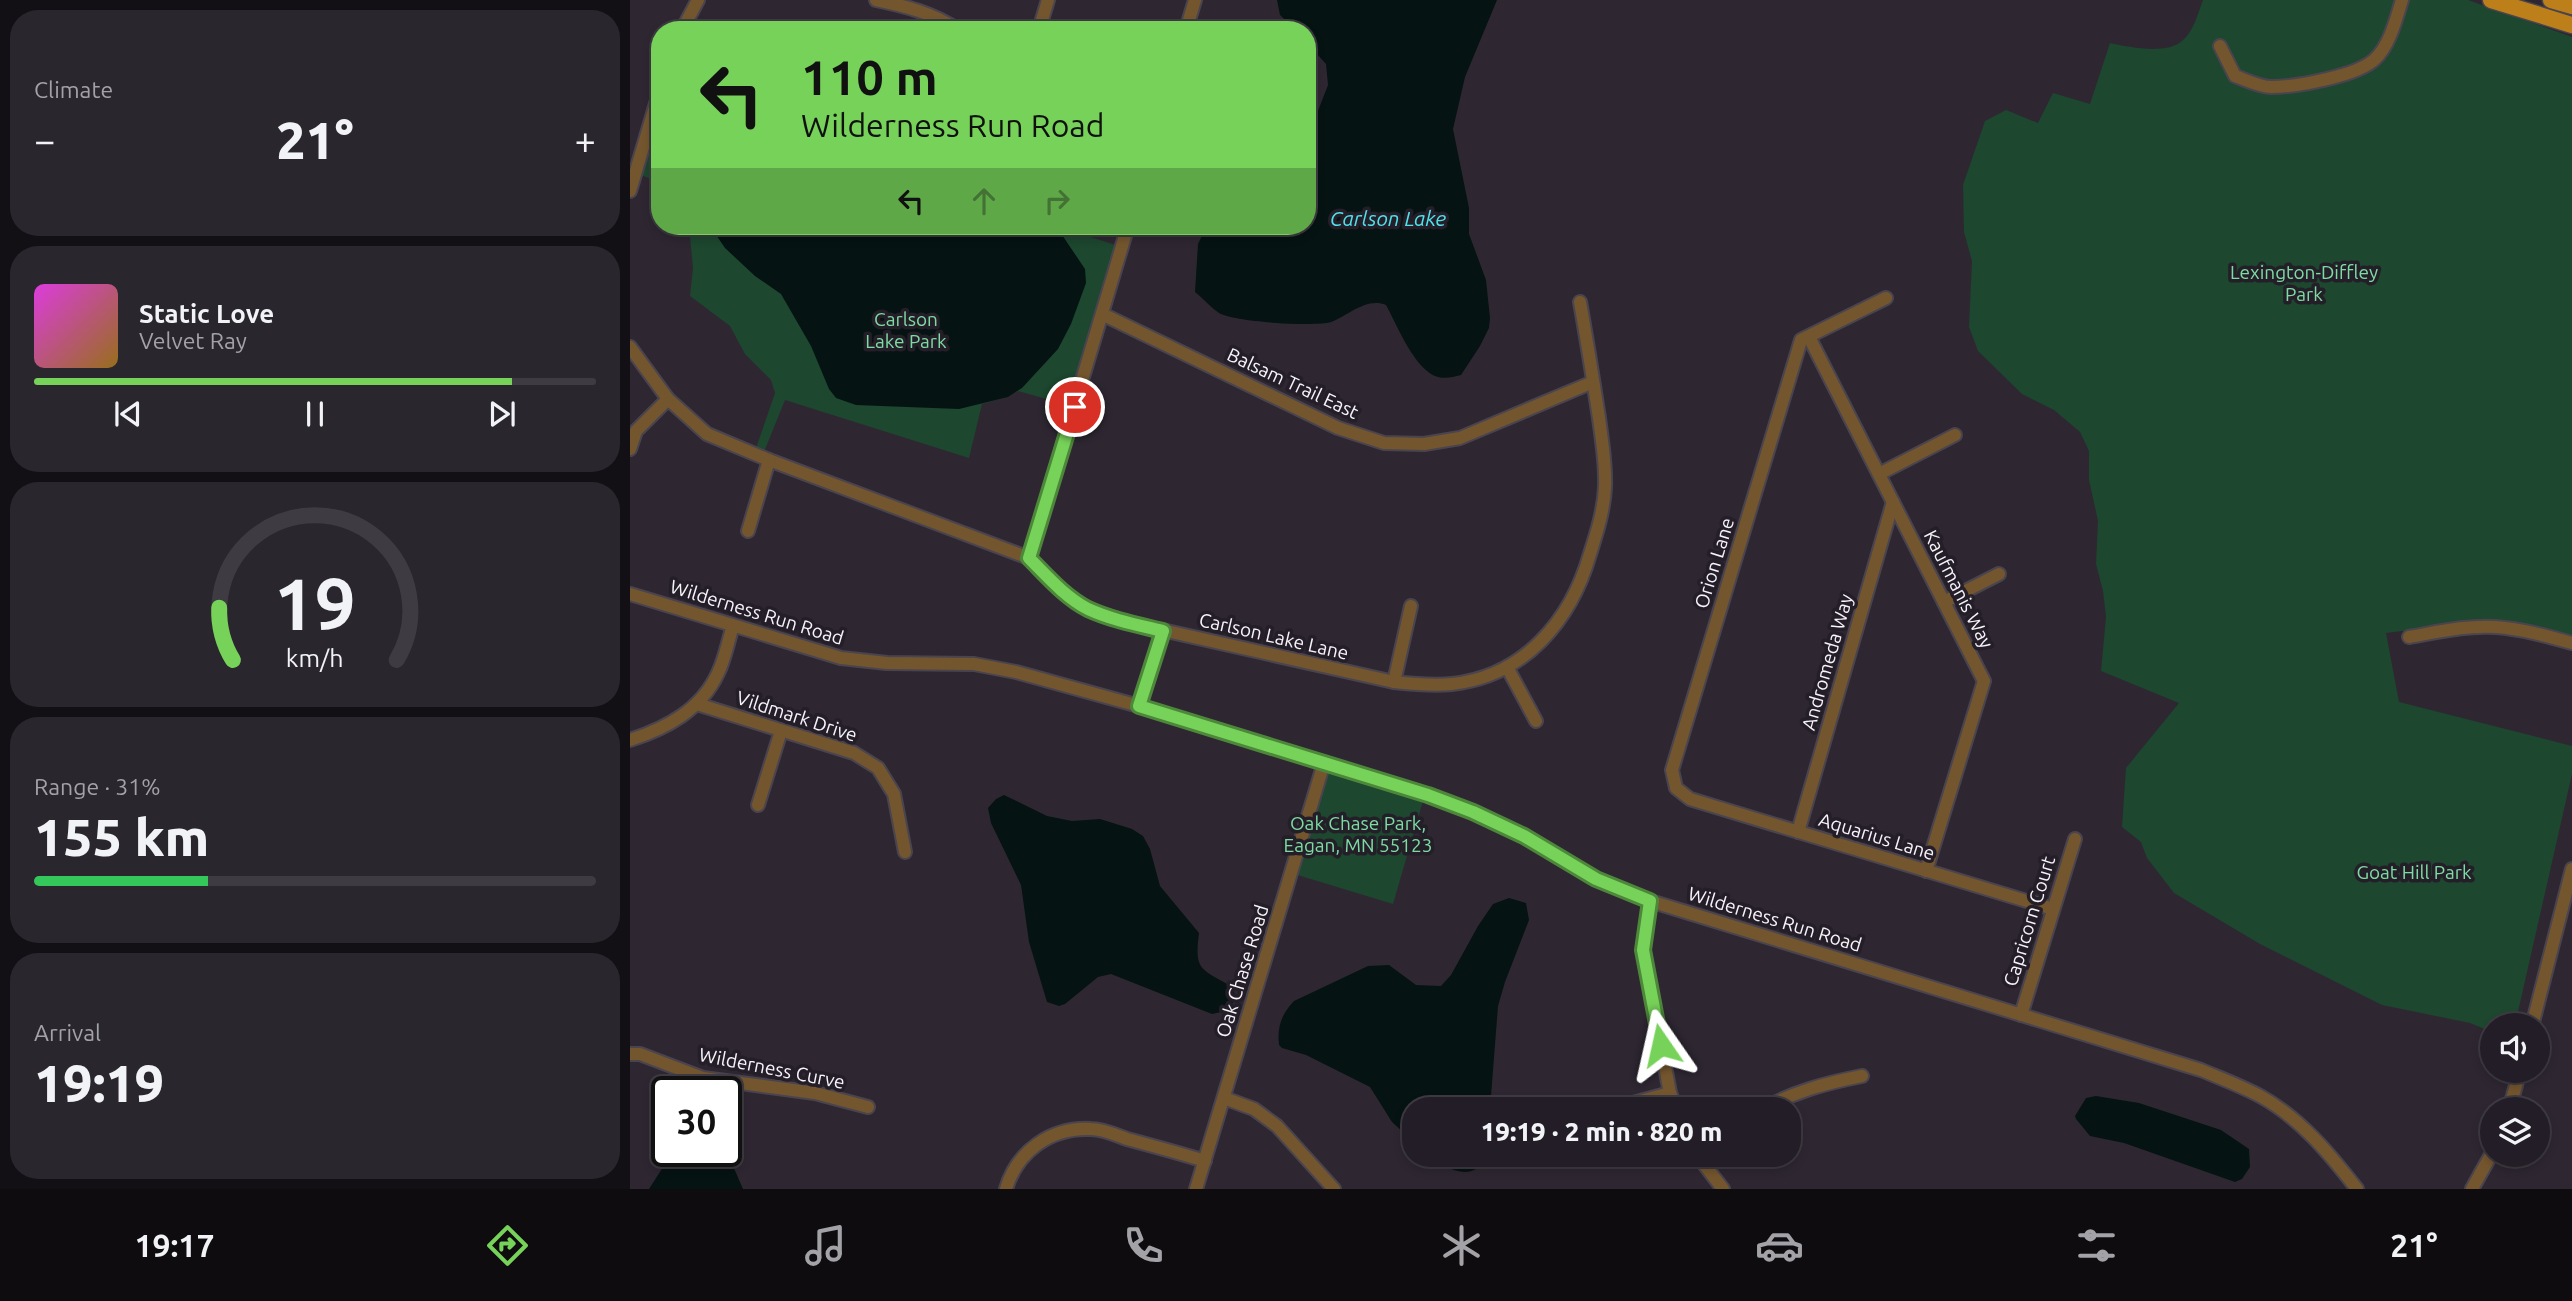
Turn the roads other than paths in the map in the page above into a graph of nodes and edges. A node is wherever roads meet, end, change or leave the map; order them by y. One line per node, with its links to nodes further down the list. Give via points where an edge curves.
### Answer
1 (698, 0): 9 (street)
2 (876, 0): 10 (street)
3 (1048, 0): 11 (street)
4 (1195, 0): 12 (street)
5 (2402, 0): 14 (street, via 2389,38 2375,60 2354,71 2303,84 2269,87 2235,76)
6 (2491, 0): 13 (main road)
7 (2551, 0): 8 (main road)
8 (2572, 6)
9 (687, 21)
10 (945, 21)
11 (1042, 21)
12 (1189, 21)
13 (2572, 26)
14 (2220, 46)
15 (651, 120): 16 (street)
16 (630, 191)
17 (1125, 235): 20 (street)
18 (1886, 298): 21 (street)
19 (1580, 302): 23 (street, Carlson Lake Lane)
20 (1102, 314): 23 (street, Balsam Trail East, via 1338,428 1384,443 1424,444 1460,438); 31 (street)
21 (1809, 337): 28 (street, Kaufmanis Way); 48 (street, Orion Lane, via 1801,340 1672,770 1676,788)
22 (630, 347): 24 (street, Carlson Lake Lane)
23 (1594, 382): 40 (street, Carlson Lake Lane, via 1605,486 1586,570 1557,625)
24 (668, 399): 26 (street, via 636,431); 27 (street, Carlson Lake Lane, via 707,435)
25 (1955, 435): 28 (street)
26 (630, 449)
27 (769, 460): 30 (street); 31 (street, Carlson Lake Lane)
28 (1879, 474): 29 (street, Kaufmanis Way)
29 (1893, 502): 34 (street, Kaufmanis Way); 50 (street, Andromeda Way)
30 (748, 531)
31 (1029, 558): 37 (street, Carlson Lake Lane, via 1063,592 1087,608)
32 (1999, 574): 34 (street)
33 (630, 594): 36 (street, Wilderness Run Road)
34 (1944, 602): 54 (street, Kaufmanis Way, via 1984,681)
35 (1411, 606): 41 (street)
36 (733, 626): 42 (street, via 718,673); 43 (street, Wilderness Run Road, via 841,658 994,667)
37 (1163, 631): 41 (street, Carlson Lake Lane); 43 (street)
38 (2409, 637): 39 (street, via 2497,627)
39 (2572, 643)
40 (1507, 667): 41 (street, Carlson Lake Lane, via 1453,684); 44 (street)
41 (1394, 682)
42 (697, 704): 45 (street, Vildmark Drive); 46 (street, via 664,729)
43 (1139, 706): 47 (street, Wilderness Run Road)
44 (1536, 721)
45 (781, 730): 49 (street); 52 (street, Vildmark Drive, via 854,753 877,768 894,794)
46 (630, 740)
47 (1324, 763): 55 (street, Wilderness Run Road, via 1473,812 1596,879); 65 (street, Oak Chase Road)
48 (1690, 799): 50 (street, Aquarius Lane)
49 (758, 805)
50 (1798, 832): 54 (street, Aquarius Lane)
51 (2075, 839): 56 (street, Capricorn Court)
52 (905, 852)
53 (2572, 869): 57 (street)
54 (1926, 871): 56 (street, Aquarius Lane)
55 (1650, 901): 58 (street, Wilderness Run Road); 61 (street, via 1643,950)
56 (2053, 909): 58 (street, Capricorn Court)
57 (2535, 1013)
58 (2021, 1015): 74 (street, Wilderness Run Road, via 2201,1070 2261,1097 2325,1148)
59 (630, 1054): 66 (street, Wilderness Curve, via 703,1078 816,1093)
60 (1862, 1076): 64 (street)
61 (1670, 1093): 62 (street); 63 (street)
62 (1655, 1097)
63 (1672, 1097)
64 (1784, 1097)
65 (1224, 1098): 67 (street, Oak Chase Road); 72 (street, via 1254,1109 1277,1126)
66 (868, 1107)
67 (1205, 1161): 70 (street, via 1092,1129 1063,1131 1037,1143 1021,1158); 71 (street, Oak Chase Road)
68 (1706, 1167): 73 (street)
69 (2484, 1167): 75 (street)
70 (1006, 1189)
71 (1196, 1189)
72 (1334, 1189)
73 (1723, 1189)
74 (2357, 1189)
75 (2472, 1189)

